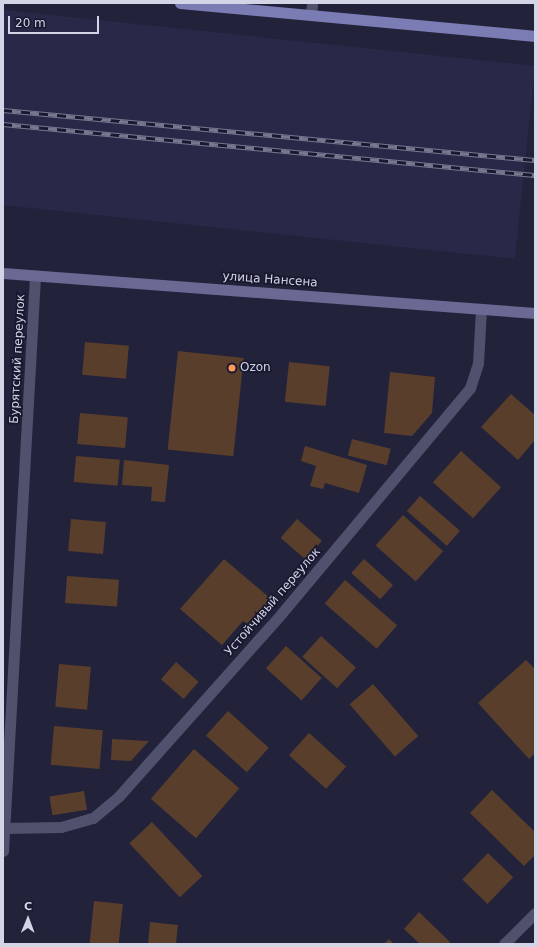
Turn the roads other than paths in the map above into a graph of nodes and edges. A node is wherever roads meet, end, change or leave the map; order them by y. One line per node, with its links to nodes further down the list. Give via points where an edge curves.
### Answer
1 (180, 3): 3 (main road)
2 (312, 3): 3 (street)
3 (311, 15): 4 (main road)
4 (535, 36)
5 (3, 273): 6 (main road, улица Нансена)
6 (35, 276): 7 (main road, улица Нансена); 9 (street, Бурятский переулок)
7 (481, 309): 8 (main road, улица Нансена); 9 (street, Устойчивый переулок, via 478,363 470,388 281,614 119,796 93,818 61,826)
8 (535, 313)
9 (4, 828): 10 (street, Бурятский переулок)
10 (3, 851)
11 (535, 914): 12 (street)
12 (504, 944)

